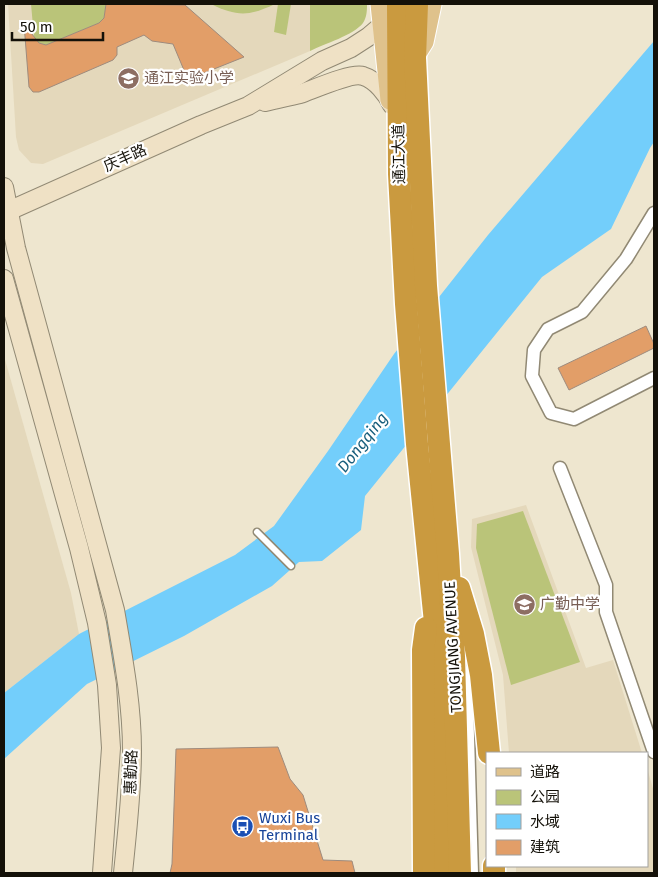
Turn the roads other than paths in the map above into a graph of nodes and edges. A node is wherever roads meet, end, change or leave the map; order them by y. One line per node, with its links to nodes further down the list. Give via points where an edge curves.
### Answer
1 (380, 4): 6 (main road)
2 (392, 4): 6 (street)
3 (398, 4): 9 (highway, 通江大道)
4 (417, 4): 7 (highway, 通江大道)
5 (432, 4): 7 (main road, via 424,42)
6 (382, 25): 8 (street, via 351,48 322,61); 9 (main road)
7 (415, 58): 15 (highway, 通江大道, via 426,286)
8 (248, 106): 9 (street, via 361,75 373,81); 11 (street, 庆丰路)
9 (394, 110): 16 (highway, 通江大道)
10 (4, 187): 11 (street, 惠勤路)
11 (6, 212): 28 (street, 惠勤路, via 115,610 126,672 132,751)
12 (654, 212): 14 (street, via 626,258 582,312 548,329 534,350 532,376 551,413 574,419)
13 (4, 279): 27 (street, 惠勤路, via 97,622 107,686 111,748)
14 (654, 378)
15 (437, 422): 19 (highway, TONGJIANG AVENUE)
16 (417, 444): 21 (highway, TONGJIANG AVENUE)
17 (560, 468): 26 (street, via 606,585 606,612)
18 (257, 532): 20 (lane)
19 (448, 554): 22 (highway); 31 (highway, TONGJIANG AVENUE)
20 (291, 566)
21 (431, 583): 29 (highway, via 423,650); 30 (highway, TONGJIANG AVENUE, via 439,662)
22 (468, 617): 23 (lane); 25 (highway, via 481,675)
23 (468, 647)
24 (469, 656): 32 (lane)
25 (489, 752)
26 (654, 752)
27 (102, 873)
28 (123, 873)
29 (424, 873)
30 (442, 873)
31 (460, 873)
32 (475, 873)

